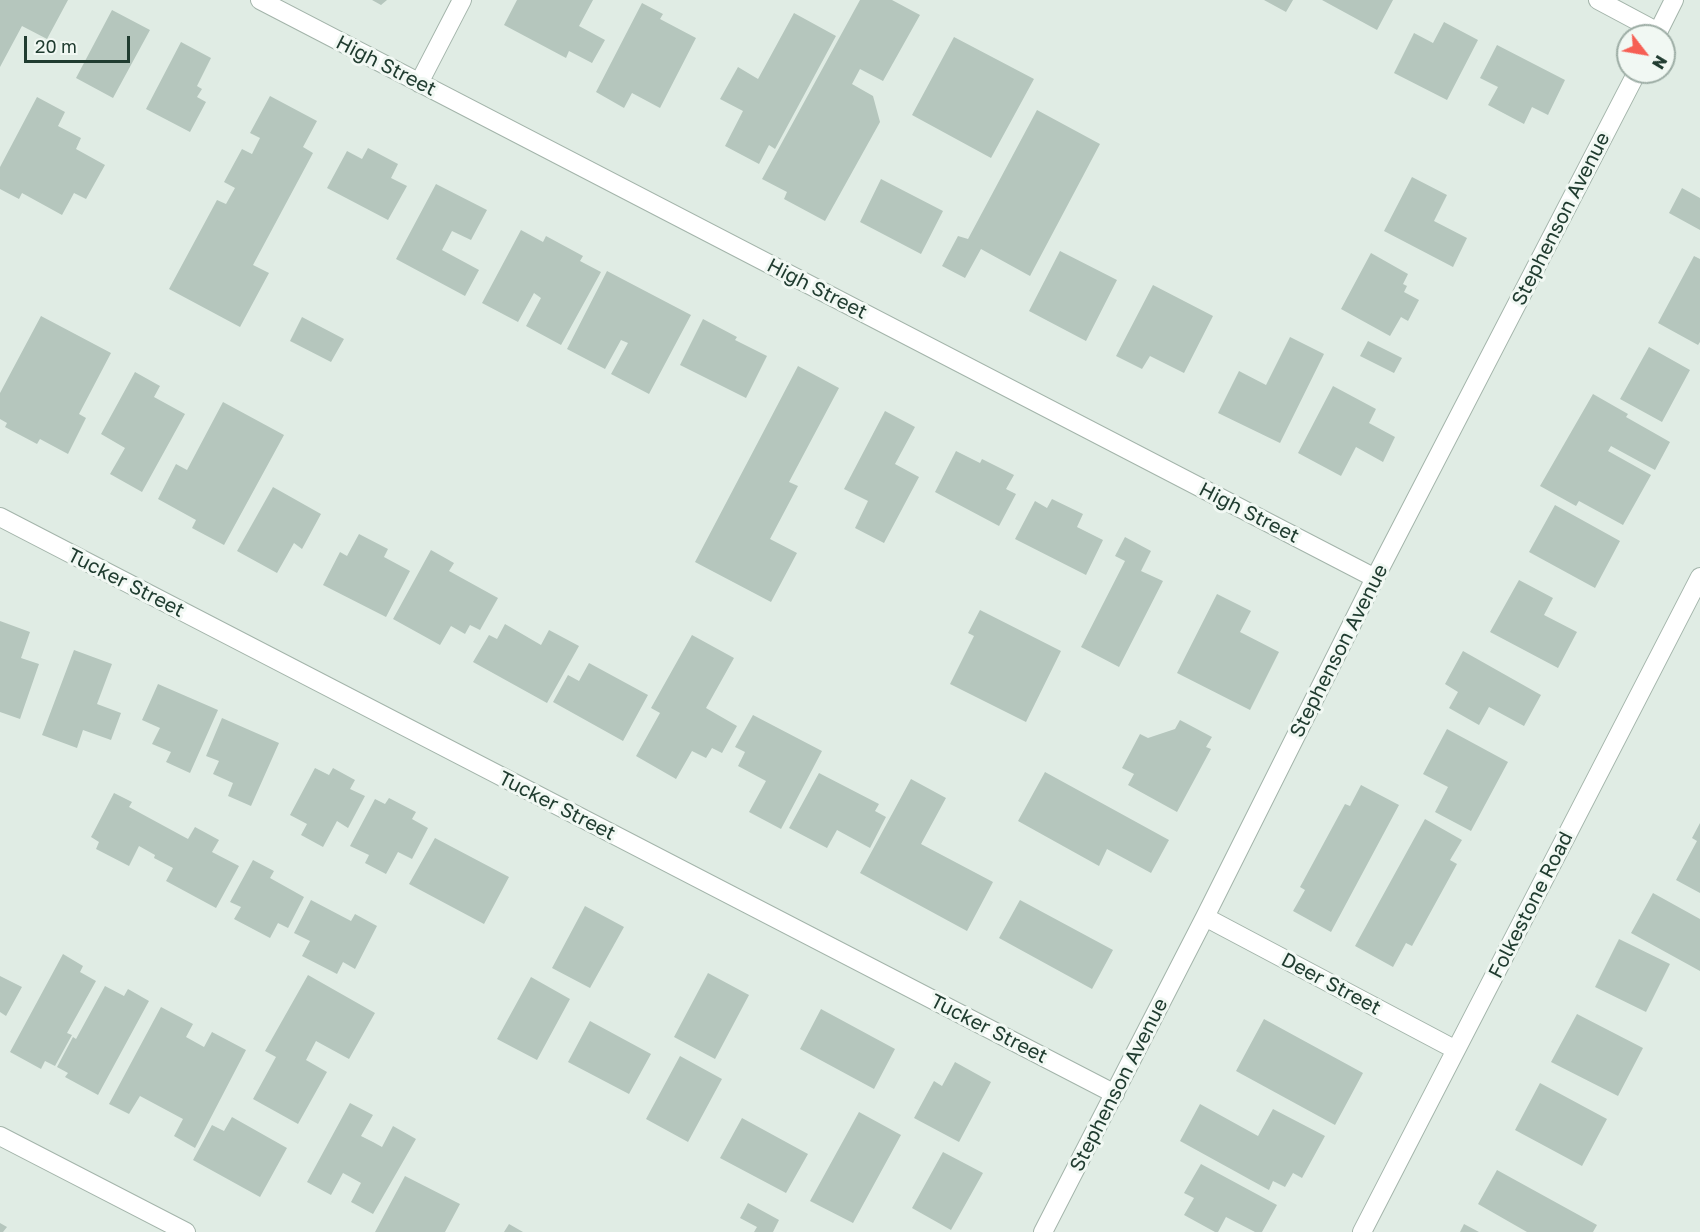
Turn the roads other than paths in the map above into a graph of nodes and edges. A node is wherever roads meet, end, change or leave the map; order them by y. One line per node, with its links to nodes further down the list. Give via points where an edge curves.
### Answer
1 (260, 0): 7 (street, High Street)
2 (462, 0): 7 (street)
3 (1598, 0): 5 (street)
4 (1674, 0): 6 (street)
5 (1640, 24)
6 (1662, 24)
7 (419, 83): 11 (street, High Street)
8 (1631, 84): 11 (street, Stephenson Avenue)
9 (0, 518): 14 (street, Tucker Street)
10 (1700, 577): 13 (street, Folkestone Road)
11 (1375, 579): 12 (street, Stephenson Avenue)
12 (1206, 917): 13 (street, Deer Street); 14 (street, Stephenson Avenue)
13 (1456, 1050): 18 (street, Folkestone Road)
14 (1115, 1094): 17 (street, Stephenson Avenue)
15 (0, 1136): 16 (street)
16 (186, 1232)
17 (1043, 1232)
18 (1362, 1232)

